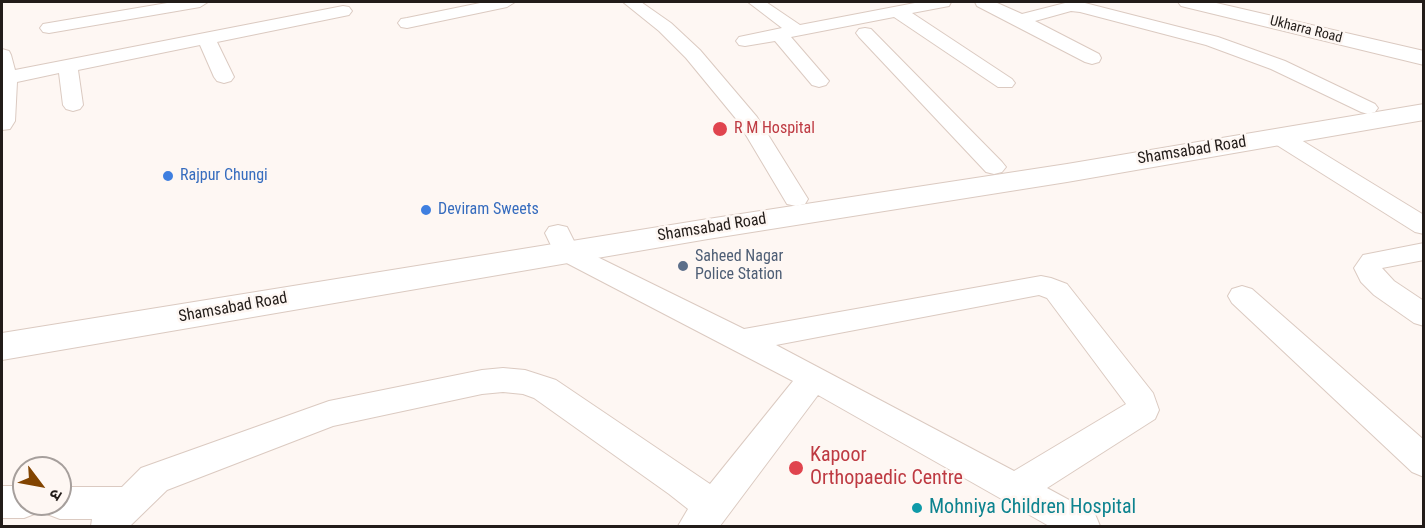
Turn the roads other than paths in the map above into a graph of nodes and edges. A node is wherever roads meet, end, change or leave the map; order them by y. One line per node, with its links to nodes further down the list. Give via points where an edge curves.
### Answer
1 (200, 2): 13 (street)
2 (507, 2): 8 (street)
3 (631, 2): 33 (street, via 680,40 739,108)
4 (756, 2): 14 (street)
5 (943, 2): 10 (street)
6 (984, 2): 11 (street)
7 (1188, 2): 20 (main road, Ukharra Road)
8 (473, 5): 12 (street)
9 (338, 6): 16 (street)
10 (898, 12): 14 (street); 25 (street)
11 (1020, 20): 19 (street); 28 (street, via 1071,6 1091,9 1236,49)
12 (407, 23)
13 (49, 28)
14 (788, 33): 17 (street); 24 (street)
15 (865, 33): 32 (street)
16 (206, 38): 21 (street); 22 (street)
17 (745, 41)
18 (2, 55): 23 (street)
19 (1092, 58)
20 (1424, 58)
21 (68, 66): 23 (street); 27 (street)
22 (224, 77)
23 (8, 78): 30 (street)
24 (819, 81)
25 (1005, 83)
26 (1424, 98): 28 (main road, Shamsabad Road)
27 (73, 105)
28 (1368, 108): 32 (main road, Shamsabad Road)
29 (1424, 112): 31 (main road, Shamsabad Road)
30 (2, 124)
31 (1280, 137): 34 (street); 35 (main road, Shamsabad Road)
32 (994, 167): 33 (main road, Shamsabad Road)
33 (796, 200): 35 (main road, Shamsabad Road)
34 (1424, 226)
35 (562, 243): 39 (main road, Shamsabad Road); 40 (street); 41 (main road, Shamsabad Road)
36 (1424, 251): 38 (street, via 1373,261 1368,268 1384,288)
37 (1242, 296): 43 (street)
38 (1424, 316)
39 (2, 326)
40 (740, 341): 42 (street); 44 (street, via 1041,285 1057,291 1142,402 1143,410)
41 (2, 347)
42 (814, 378): 44 (street); 47 (street)
43 (1424, 462)
44 (1016, 489): 48 (street)
45 (72, 505): 46 (street)
46 (119, 515): 47 (street, via 154,479 328,414 503,380 545,389 682,483)
47 (705, 517)
48 (1082, 526)

